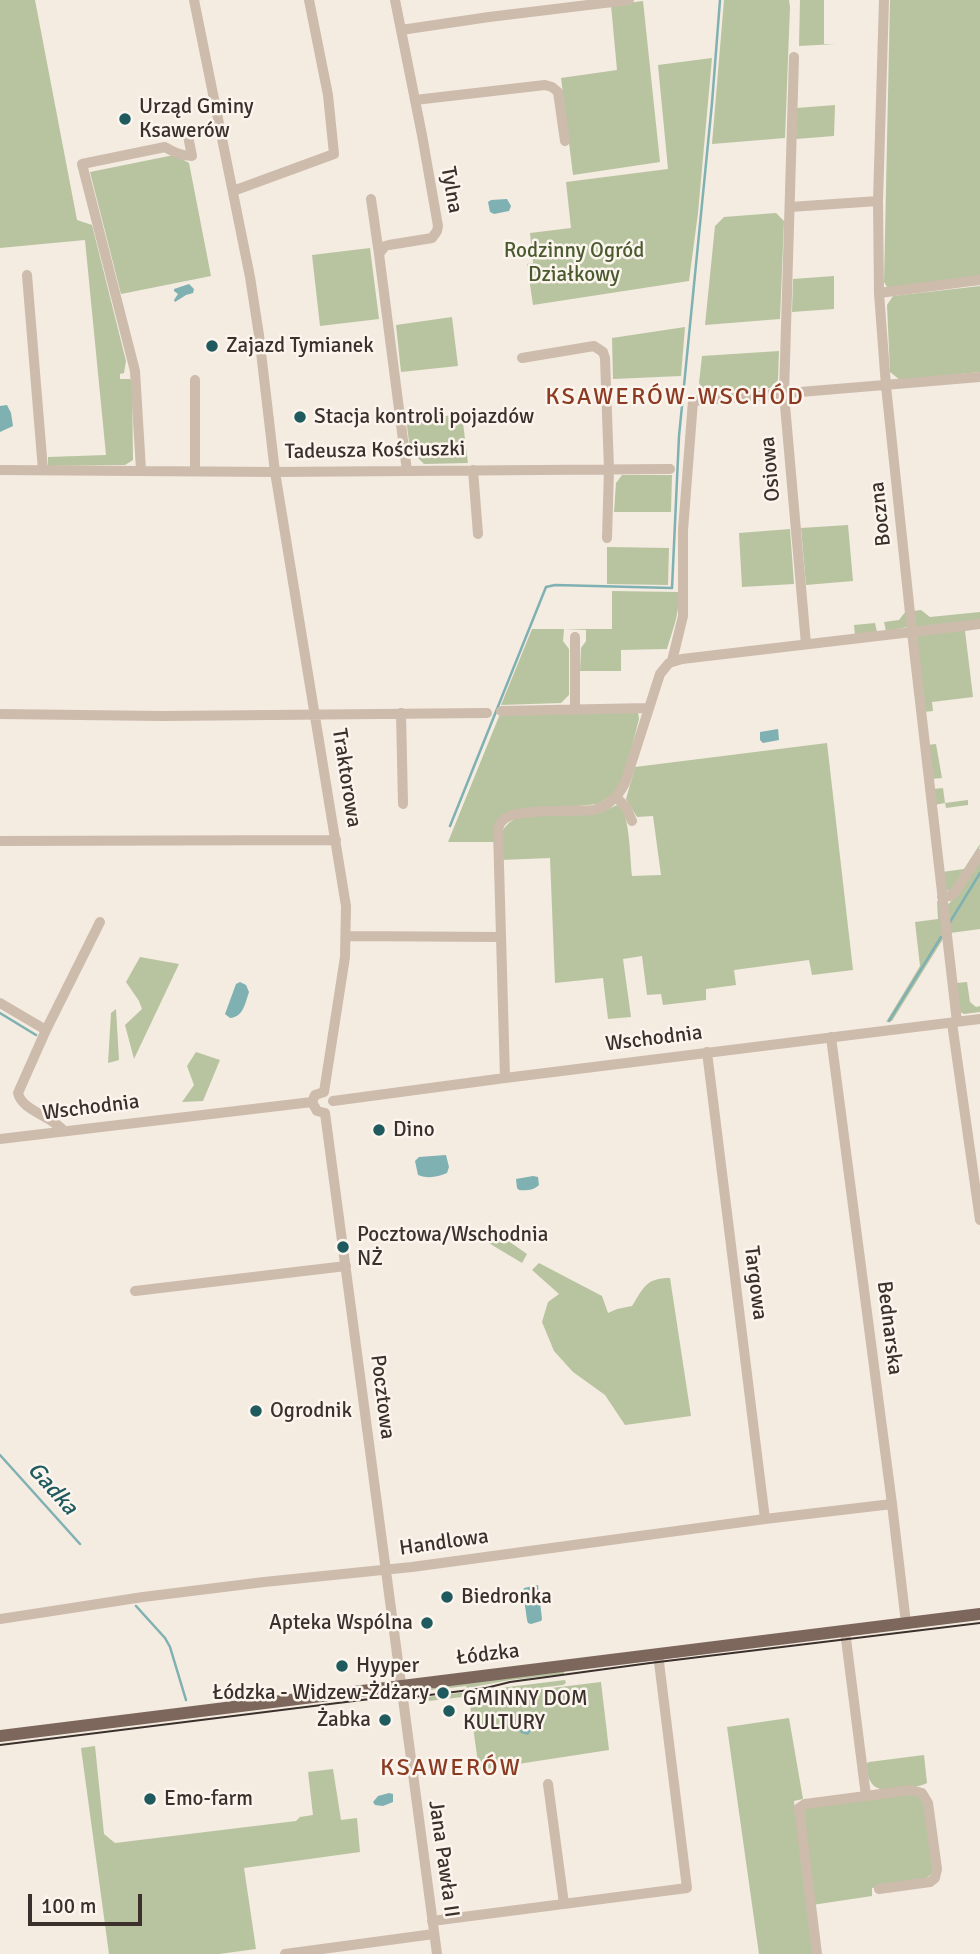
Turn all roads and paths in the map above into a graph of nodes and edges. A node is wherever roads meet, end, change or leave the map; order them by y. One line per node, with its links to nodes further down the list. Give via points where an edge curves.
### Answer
1 (194, 0): 11 (street, Traktorowa)
2 (309, 0): 11 (street, via 328,95 334,155)
3 (395, 0): 6 (street, Tylna)
4 (629, 0): 6 (street)
5 (884, 0): 13 (street, Boczna)
6 (401, 30): 8 (street, Tylna)
7 (794, 57): 14 (street, Osiowa)
8 (415, 100): 10 (street, via 545,85 558,92); 15 (street, Tylna, via 437,231 429,239 385,246)
9 (188, 136): 28 (street, via 192,156 165,147 82,164 135,371)
10 (565, 141)
11 (233, 191): 32 (street, Traktorowa, via 252,288)
12 (371, 199): 15 (street)
13 (878, 201): 14 (street); 18 (street, Boczna)
14 (790, 207): 23 (street, Osiowa)
15 (379, 254): 31 (street)
16 (26, 275): 27 (street)
17 (980, 280): 18 (street)
18 (879, 293): 22 (street, Boczna)
19 (523, 358): 25 (street, via 594,346 603,352)
20 (980, 378): 22 (street)
21 (195, 380): 29 (street)
22 (886, 386): 23 (street); 36 (street, Boczna)
23 (784, 394): 38 (street, Osiowa); 39 (street, via 693,401 683,530 683,616)
24 (670, 468): 25 (street, Tadeusza Kościuszki)
25 (609, 469): 30 (street, Tadeusza Kościuszki); 34 (street)
26 (0, 470): 27 (street, Tadeusza Kościuszki)
27 (43, 470): 28 (street, Tadeusza Kościuszki)
28 (141, 470): 29 (street, Tadeusza Kościuszki)
29 (195, 470): 32 (street, Tadeusza Kościuszki)
30 (473, 470): 31 (street, Tadeusza Kościuszki); 33 (street)
31 (407, 471): 32 (street, Tadeusza Kościuszki)
32 (275, 472): 46 (street, Traktorowa)
33 (478, 534)
34 (607, 538)
35 (980, 624): 36 (street)
36 (912, 632): 38 (street); 53 (street, Boczna)
37 (575, 637): 41 (street)
38 (806, 644): 39 (street)
39 (672, 661): 40 (street, via 660,674)
40 (649, 708): 41 (street); 47 (street, via 625,783)
41 (575, 709): 42 (street)
42 (501, 711)
43 (401, 713): 44 (street); 46 (street); 48 (street)
44 (487, 713)
45 (0, 714): 46 (street)
46 (316, 715): 50 (street, Traktorowa)
47 (616, 797): 49 (street); 56 (street, via 594,810 524,813 502,820 498,830)
48 (403, 804)
49 (632, 821)
50 (336, 840): 51 (street); 55 (street, Traktorowa)
51 (0, 841)
52 (980, 854): 53 (street, via 955,892)
53 (942, 897): 59 (street, Boczna)
54 (100, 922): 60 (street)
55 (347, 936): 56 (street); 64 (street, Traktorowa)
56 (500, 937): 63 (street)
57 (0, 1003): 60 (street)
58 (980, 1019): 59 (street, Wschodnia)
59 (955, 1022): 61 (street, Wschodnia); 70 (street, Boczna)
60 (46, 1030): 68 (street, via 18,1097)
61 (831, 1037): 62 (street, Wschodnia); 73 (street, Bednarska)
62 (707, 1052): 63 (street, Wschodnia); 74 (street, Targowa)
63 (505, 1077): 65 (street, Wschodnia)
64 (324, 1092): 65 (street); 66 (street)
65 (333, 1101): 67 (street)
66 (312, 1102): 67 (street, via 317,1111); 68 (street, Wschodnia)
67 (325, 1113): 71 (street, Pocztowa)
68 (65, 1131): 69 (street, Wschodnia)
69 (0, 1139)
70 (980, 1220)
71 (346, 1266): 72 (street); 75 (street, Pocztowa)
72 (135, 1291)
73 (892, 1504): 74 (street, Handlowa); 78 (street, Bednarska)
74 (765, 1519): 75 (street, Handlowa)
75 (385, 1570): 77 (street, Handlowa, via 143,1597); 81 (street, Pocztowa)
76 (980, 1614): 78 (main road, Łódzka)
77 (0, 1619)
78 (906, 1623): 79 (main road, Łódzka)
79 (845, 1631): 80 (main road, Łódzka); 84 (street)
80 (658, 1654): 81 (main road, Łódzka); 86 (street, via 687,1888)
81 (401, 1686): 82 (main road, Łódzka); 87 (street, Jana Pawła II)
82 (0, 1736)
83 (548, 1784): 86 (street)
84 (866, 1796): 85 (street, via 917,1791 928,1803 935,1878); 92 (street, via 799,1808)
85 (879, 1889)
86 (564, 1904): 87 (street)
87 (432, 1921): 88 (street, Jana Pawła II)
88 (434, 1934): 89 (street); 91 (street, Jana Pawła II)
89 (323, 1952): 90 (street)
90 (285, 1954)
91 (437, 1954)
92 (817, 1954)

